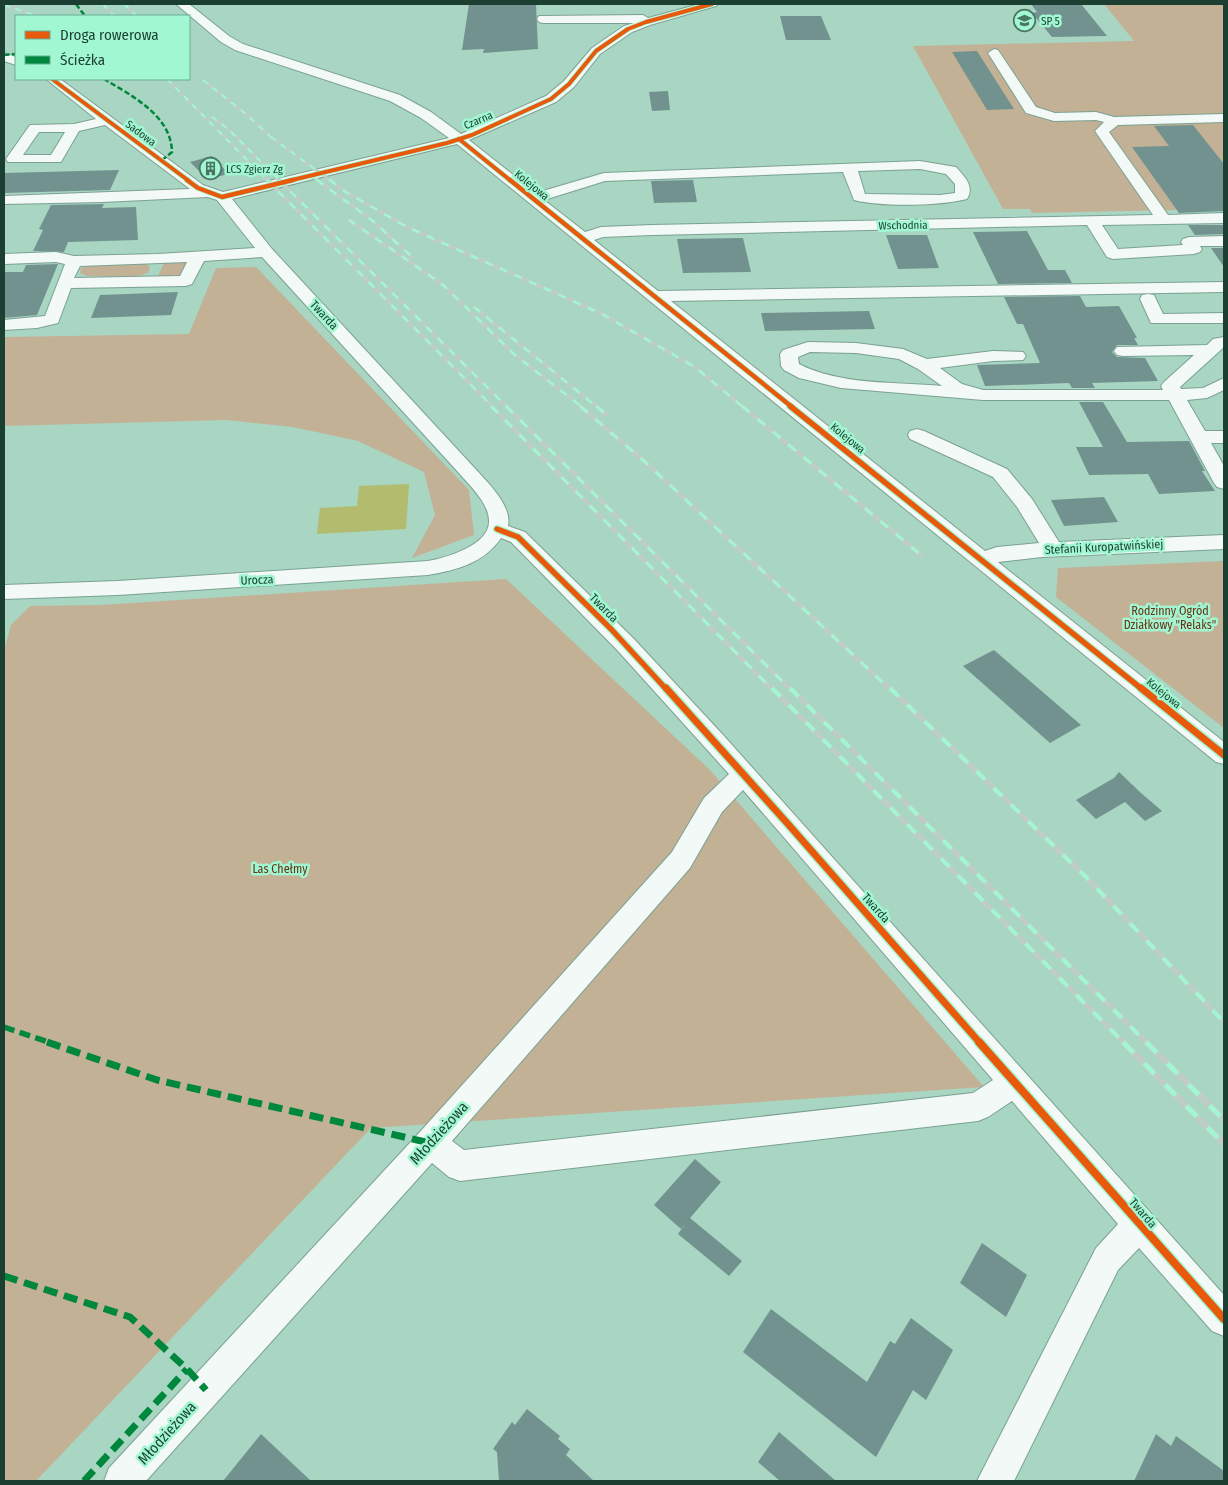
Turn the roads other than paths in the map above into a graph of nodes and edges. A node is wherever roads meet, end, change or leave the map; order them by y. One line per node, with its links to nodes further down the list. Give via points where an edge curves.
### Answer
1 (182, 4): 11 (street, Kolejowa, via 225,39 239,46 395,98)
2 (712, 4): 4 (street, Czarna)
3 (543, 19): 4 (street)
4 (656, 19): 11 (street, Czarna, via 628,29 607,42 569,84 544,103)
5 (994, 52): 9 (street, via 1031,110 1054,116 1096,116)
6 (53, 80): 8 (street, Sadowa)
7 (1224, 118): 9 (street)
8 (108, 120): 10 (street); 13 (street, Sadowa)
9 (1114, 122): 17 (street, via 1102,130)
10 (74, 128)
11 (459, 139): 13 (street, Czarna); 14 (street, Kolejowa)
12 (850, 167): 12 (street, via 859,197 940,199 962,196 962,183 950,170 920,165); 14 (street, via 604,177)
13 (214, 195): 15 (street, Czarna); 21 (street, Twarda)
14 (533, 199): 19 (street, Kolejowa)
15 (4, 200)
16 (1224, 218): 17 (street, Wschodnia)
17 (1163, 219): 18 (street, Wschodnia)
18 (1092, 221): 19 (street, Wschodnia, via 644,230 601,232); 20 (street, via 1113,254 1194,249 1189,242)
19 (583, 238): 29 (street, Kolejowa)
20 (1224, 241)
21 (266, 252): 22 (street); 44 (street, Twarda, via 465,468 498,514)
22 (197, 258): 24 (street); 26 (street, via 186,281)
23 (4, 259): 25 (street, via 56,257)
24 (158, 259): 25 (street); 26 (street)
25 (74, 261): 27 (street)
26 (148, 281): 27 (street)
27 (64, 283): 32 (street, via 52,319)
28 (1224, 287): 29 (street)
29 (655, 296): 47 (street, Kolejowa)
30 (1148, 299): 31 (street, via 1157,319)
31 (1224, 318)
32 (4, 325)
33 (1218, 346): 34 (street); 39 (street, via 1170,386)
34 (1123, 351)
35 (1017, 356): 36 (street)
36 (924, 365): 38 (street); 38 (street, via 903,354 856,348 808,347 789,354 790,366 805,374 841,383)
37 (1224, 383): 39 (street, via 1207,393)
38 (955, 390): 39 (street, via 983,395)
39 (1175, 395): 42 (street)
40 (917, 436): 46 (street, via 1000,473 1025,503)
41 (1224, 437): 42 (street)
42 (1210, 448): 43 (street)
43 (1224, 483)
44 (497, 529): 48 (street, Urocza, via 479,551 467,558 428,568); 50 (street, Twarda, via 525,543 640,660)
45 (1224, 542): 46 (street, Stefanii Kuropatwińskiej)
46 (1053, 549): 47 (street, Stefanii Kuropatwińskiej, via 997,554)
47 (985, 560): 49 (street, Kolejowa)
48 (4, 592)
49 (1224, 755)
50 (743, 775): 51 (street, Twarda); 52 (street, Młodzieżowa, via 713,806 681,860)
51 (1015, 1082): 52 (street, via 978,1107 460,1166); 53 (street, Twarda)
52 (430, 1143): 55 (street, Młodzieżowa)
53 (1139, 1226): 54 (street, Twarda); 56 (street, via 1107,1259)
54 (1224, 1319)
55 (122, 1481)
56 (995, 1481)

